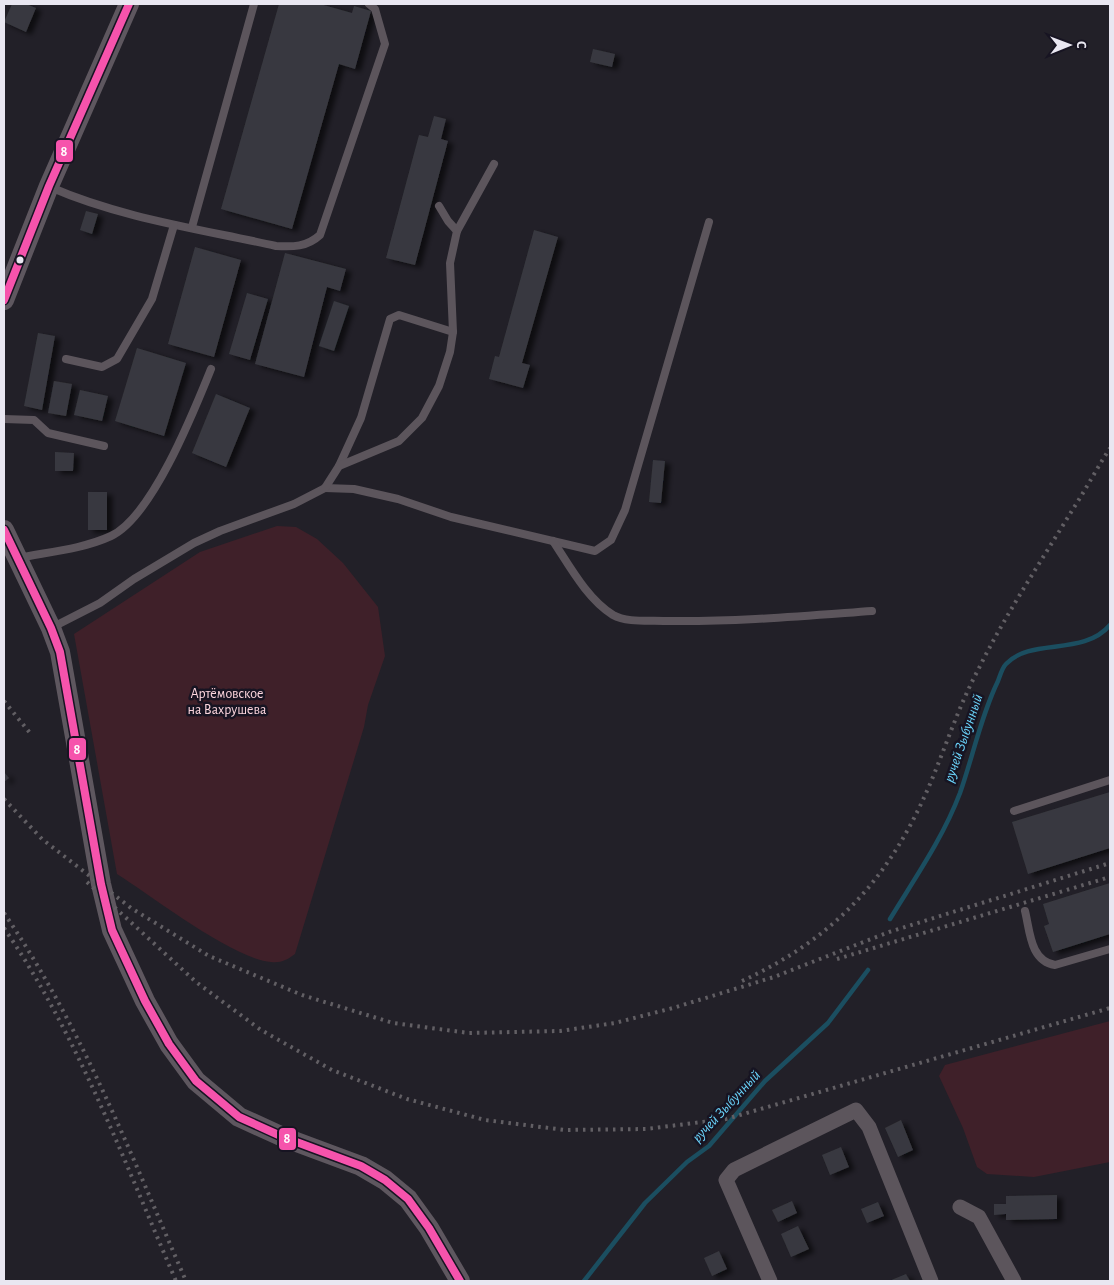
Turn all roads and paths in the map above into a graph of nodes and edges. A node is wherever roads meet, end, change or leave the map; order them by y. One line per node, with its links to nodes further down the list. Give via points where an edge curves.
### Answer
1 (129, 4): 5 (main road)
2 (254, 4): 9 (lane)
3 (369, 4): 9 (lane, via 375,10 385,44 320,235 311,243 291,247)
4 (494, 164): 10 (lane)
5 (49, 186): 8 (lane, via 85,202); 11 (main road)
6 (439, 206): 10 (lane)
7 (709, 222): 20 (lane, via 625,510 611,540 595,551)
8 (174, 225): 9 (lane); 13 (lane, via 152,299 117,359 102,367)
9 (192, 227)
10 (457, 231): 12 (lane, via 450,264)
11 (4, 300)
12 (453, 332): 17 (lane, via 439,386 422,418 398,441); 17 (lane, via 399,316 390,320 361,418)
13 (66, 359)
14 (211, 369): 21 (lane, via 186,432 156,485 124,527 93,542)
15 (4, 419): 16 (lane, via 34,420 48,434)
16 (104, 446)
17 (339, 466): 18 (lane)
18 (325, 488): 20 (lane, via 354,489 398,499 451,518); 23 (lane, via 294,504 194,543 100,603)
19 (4, 530): 21 (main road)
20 (553, 541): 22 (lane, via 596,600 614,615 633,620 728,622)
21 (16, 558): 23 (main road)
22 (872, 611)
23 (51, 628): 29 (main road, via 64,670 112,930 169,1044 196,1080 239,1116 283,1138 361,1166 385,1180 408,1199)
24 (1110, 780): 25 (lane)
25 (1014, 811)
26 (1025, 911): 27 (lane, via 1035,952 1046,964 1055,965)
27 (1110, 949)
28 (960, 1206): 32 (street, via 979,1217)
29 (460, 1281)
30 (770, 1281): 31 (street, via 726,1180 734,1170 856,1110 869,1127)
31 (931, 1281)
32 (1014, 1281)

